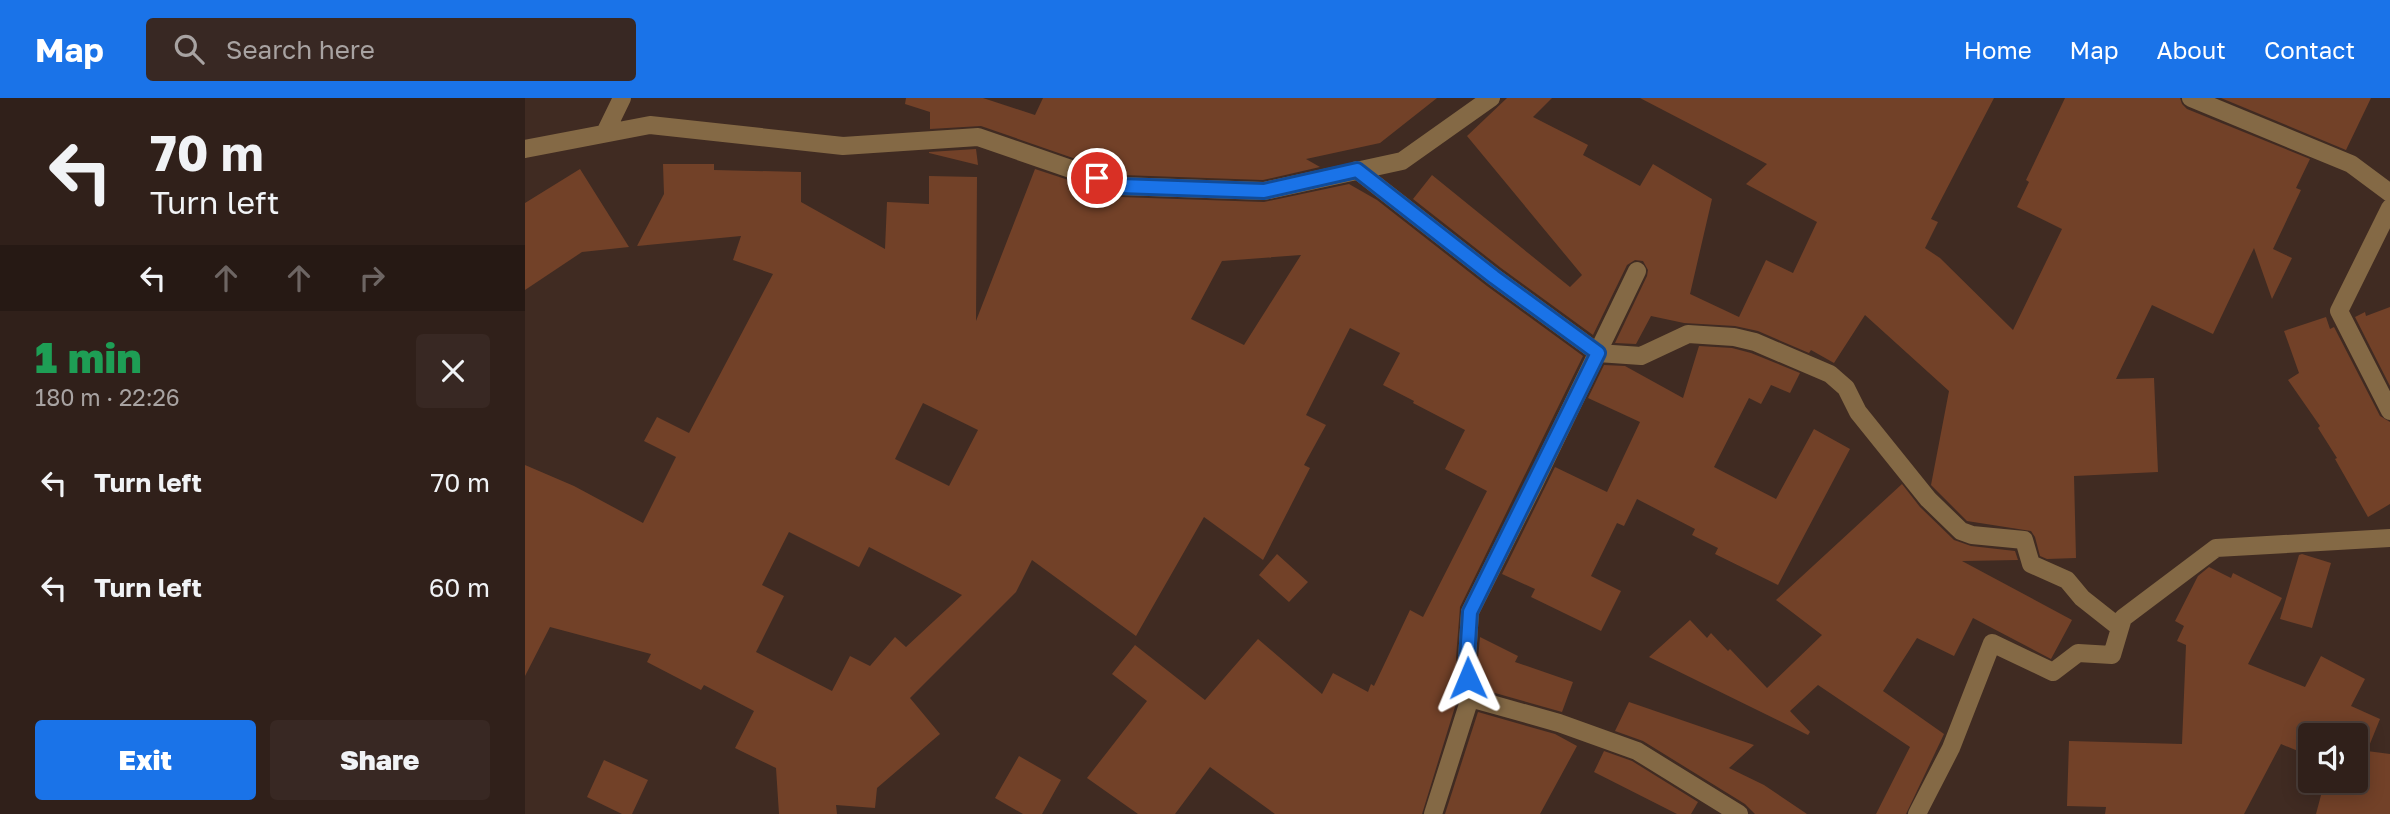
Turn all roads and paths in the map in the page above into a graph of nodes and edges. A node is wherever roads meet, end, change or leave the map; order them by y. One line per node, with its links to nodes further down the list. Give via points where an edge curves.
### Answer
1 (622, 98): 4 (street)
2 (1491, 98): 6 (street, via 1402,161)
3 (2191, 98): 7 (street, via 2351,164)
4 (605, 133): 5 (street); 6 (street, via 650,125 843,146 978,137 1120,186 1264,191)
5 (525, 149)
6 (1357, 170): 10 (street)
7 (2390, 193)
8 (2390, 208): 11 (street, via 2339,311)
9 (1637, 271): 10 (street)
10 (1598, 353): 13 (street, via 1641,356 1688,334 1734,337 1830,374 1846,388 1858,412 1928,499 1961,531 2024,540 2031,564 2067,580); 14 (street, via 1470,612)
11 (2390, 411)
12 (2390, 538): 13 (street, via 2216,548 2123,618)
13 (2120, 628): 17 (street, via 2112,655 2078,653 2053,672 1992,643 1951,748)
14 (1470, 698): 15 (street); 16 (street, via 1637,751)
15 (1433, 814)
16 (1739, 814)
17 (1917, 814)

